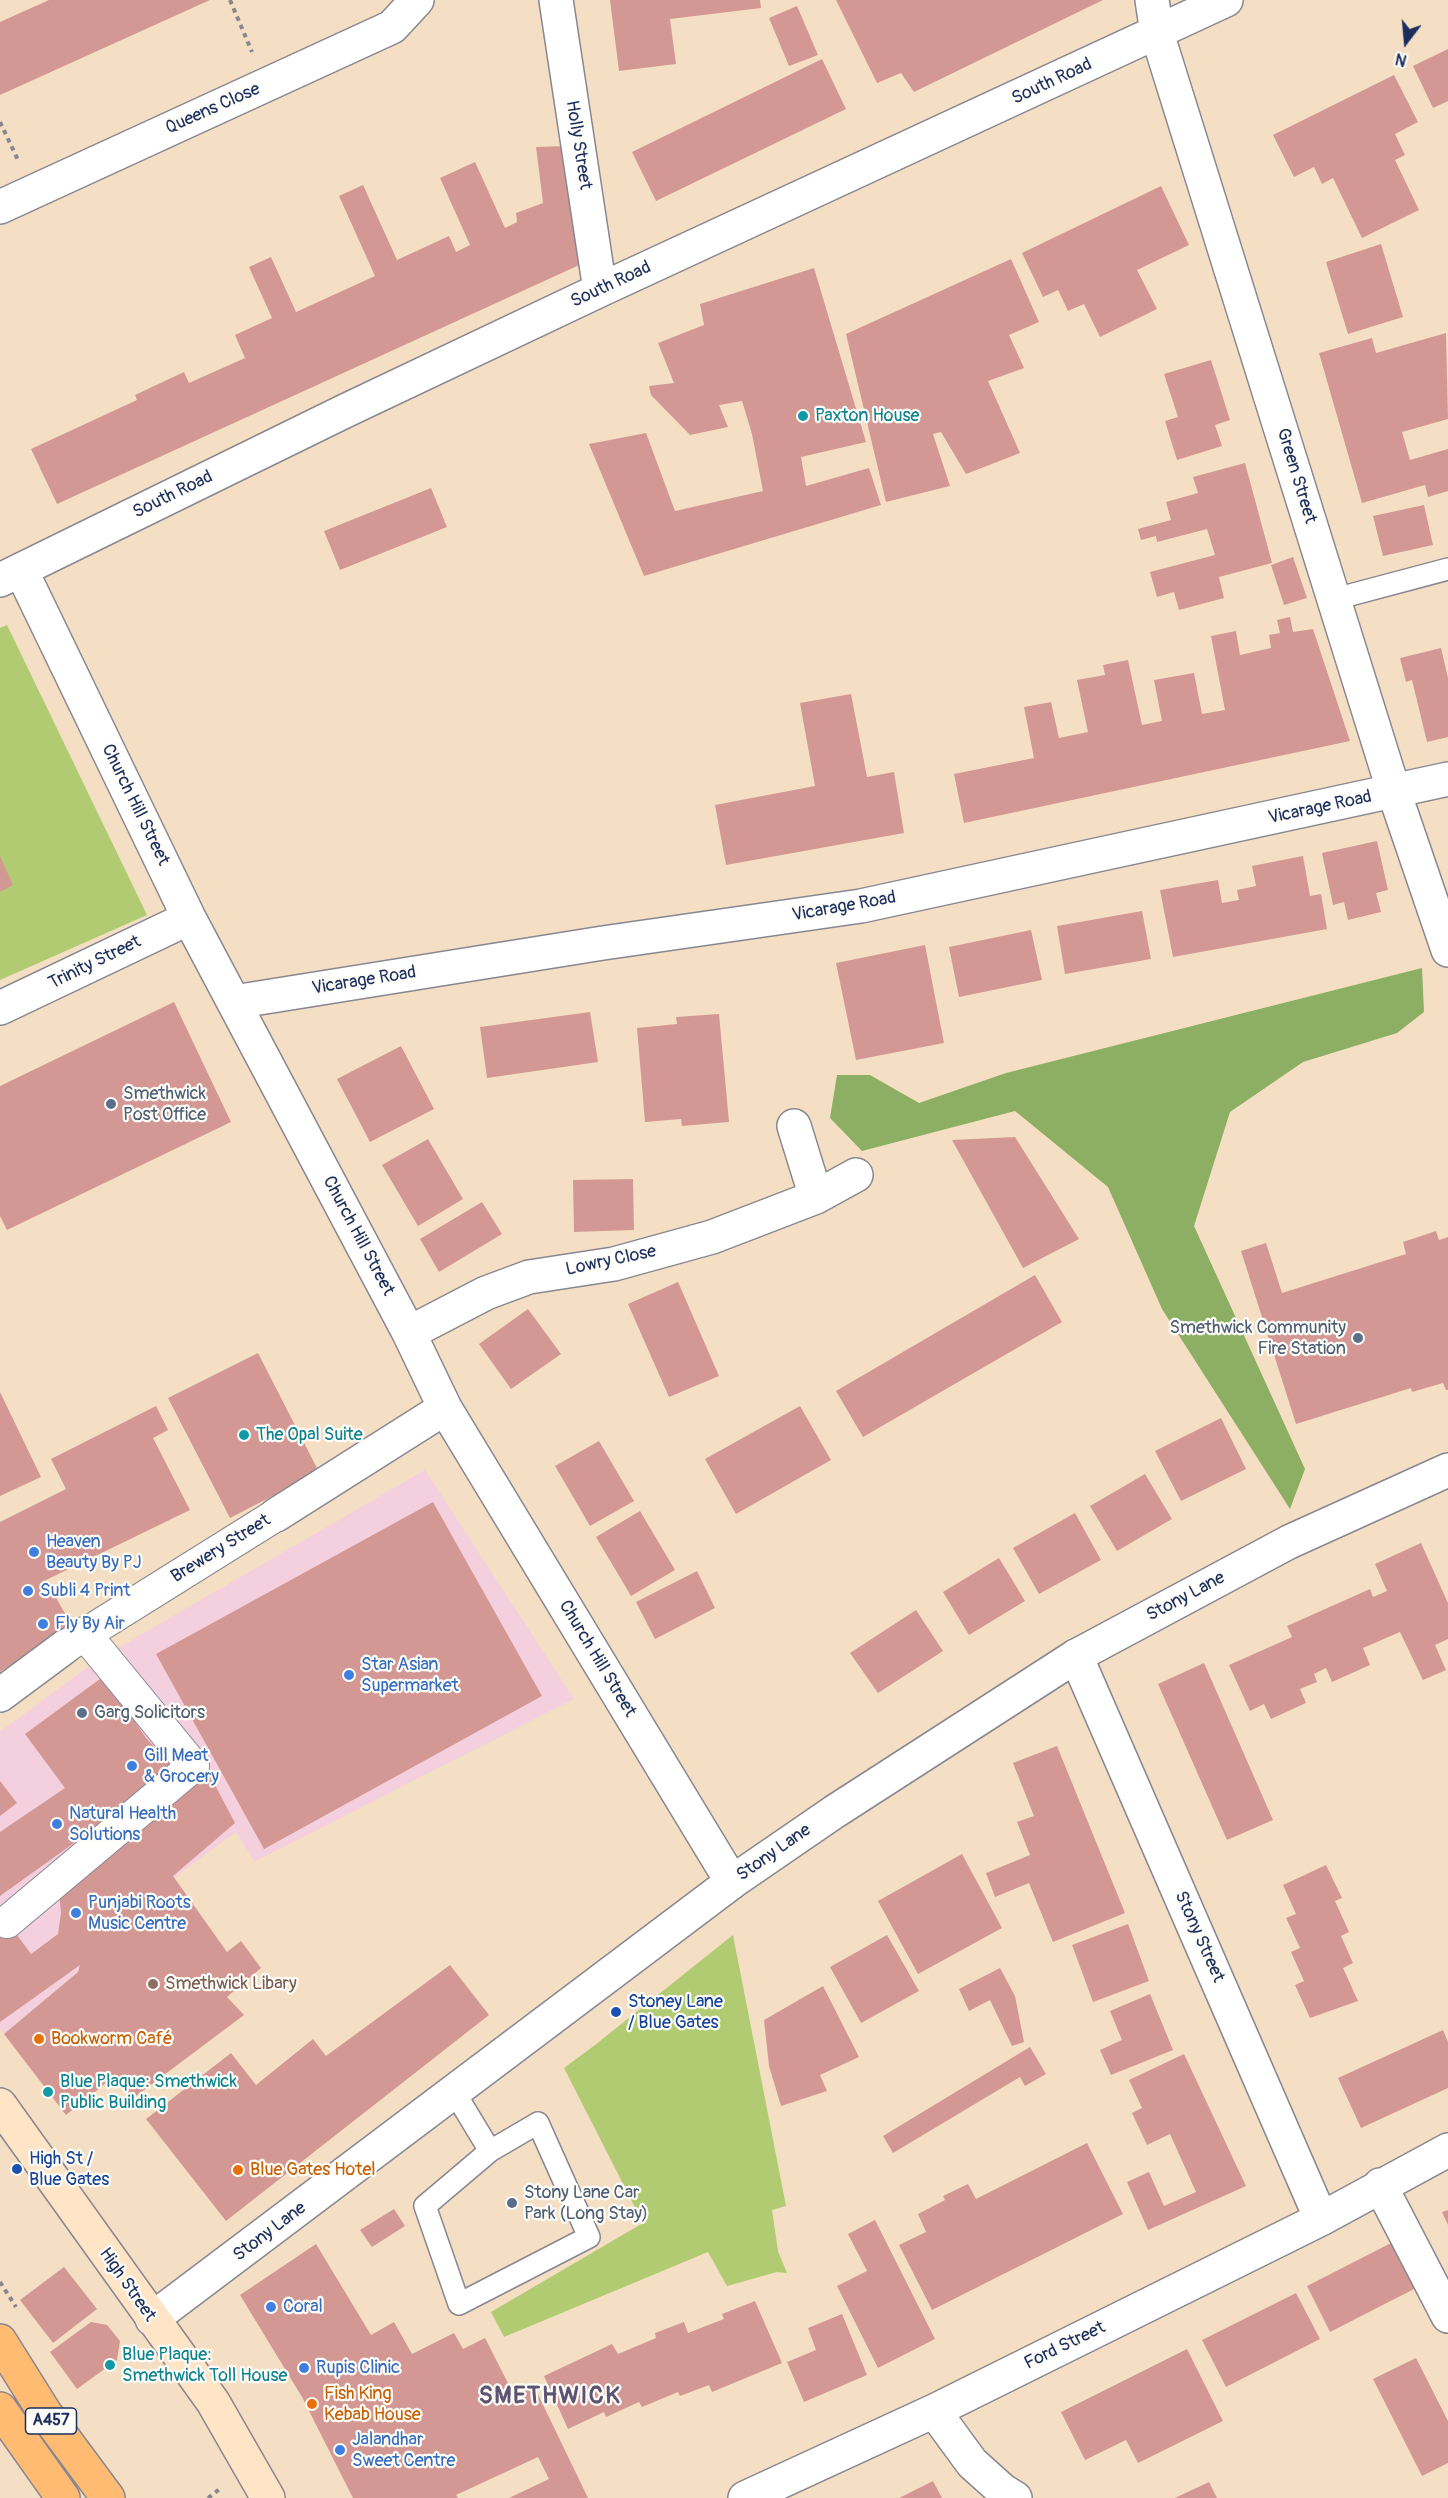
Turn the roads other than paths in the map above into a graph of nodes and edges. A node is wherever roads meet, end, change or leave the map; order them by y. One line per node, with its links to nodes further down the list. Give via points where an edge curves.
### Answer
1 (417, 0): 6 (street, Queens Close, via 392,27)
2 (556, 0): 7 (street, Holly Street)
3 (1152, 0): 5 (street, Green Street)
4 (1226, 0): 5 (street, South Road)
5 (1157, 33): 7 (street, South Road); 10 (street, Green Street)
6 (0, 207)
7 (600, 290): 9 (street, South Road)
8 (1448, 570): 10 (lane)
9 (11, 575): 13 (street, Church Hill Street)
10 (1335, 599): 12 (street, Green Street)
11 (1448, 779): 12 (street, Vicarage Road)
12 (1394, 792): 14 (street, Green Street); 15 (street, Vicarage Road, via 861,906)
13 (189, 918): 15 (street, Church Hill Street); 16 (street, Trinity Street)
14 (1448, 950)
15 (234, 1002): 20 (street, Church Hill Street)
16 (0, 1008)
17 (794, 1126): 19 (street)
18 (856, 1175): 19 (street, Lowry Close)
19 (816, 1197): 20 (street, Lowry Close, via 712,1237 614,1264 529,1277 486,1293)
20 (409, 1333): 21 (street, Church Hill Street)
21 (445, 1407): 23 (street, Brewery Street); 27 (street, Church Hill Street)
22 (1448, 1470): 25 (street, Stony Lane, via 1289,1542)
23 (276, 1515): 24 (street, Brewery Street)
24 (75, 1640): 26 (street, Brewery Street); 28 (street, via 193,1766)
25 (1076, 1656): 27 (street, Stony Lane); 34 (street, Stony Street)
26 (0, 1695)
27 (732, 1882): 29 (street, Stony Lane)
28 (7, 1922)
29 (455, 2093): 32 (lane); 36 (street, Stony Lane)
30 (0, 2105): 36 (main road, High Street)
31 (1448, 2150): 33 (street, Ford Street)
32 (490, 2151): 32 (lane, via 538,2123 589,2237 459,2304 424,2206)
33 (1380, 2185): 34 (street, Ford Street); 35 (street)
34 (1321, 2219): 39 (street, Ford Street)
35 (1448, 2316)
36 (152, 2319): 42 (main road, High Street, via 213,2402)
37 (0, 2341): 41 (main road, A457, via 45,2413)
38 (0, 2409): 40 (main road, A457)
39 (934, 2411): 43 (street, Ford Street); 44 (street, via 972,2463)
40 (63, 2498)
41 (108, 2498)
42 (268, 2498)
43 (745, 2498)
44 (1015, 2498)

